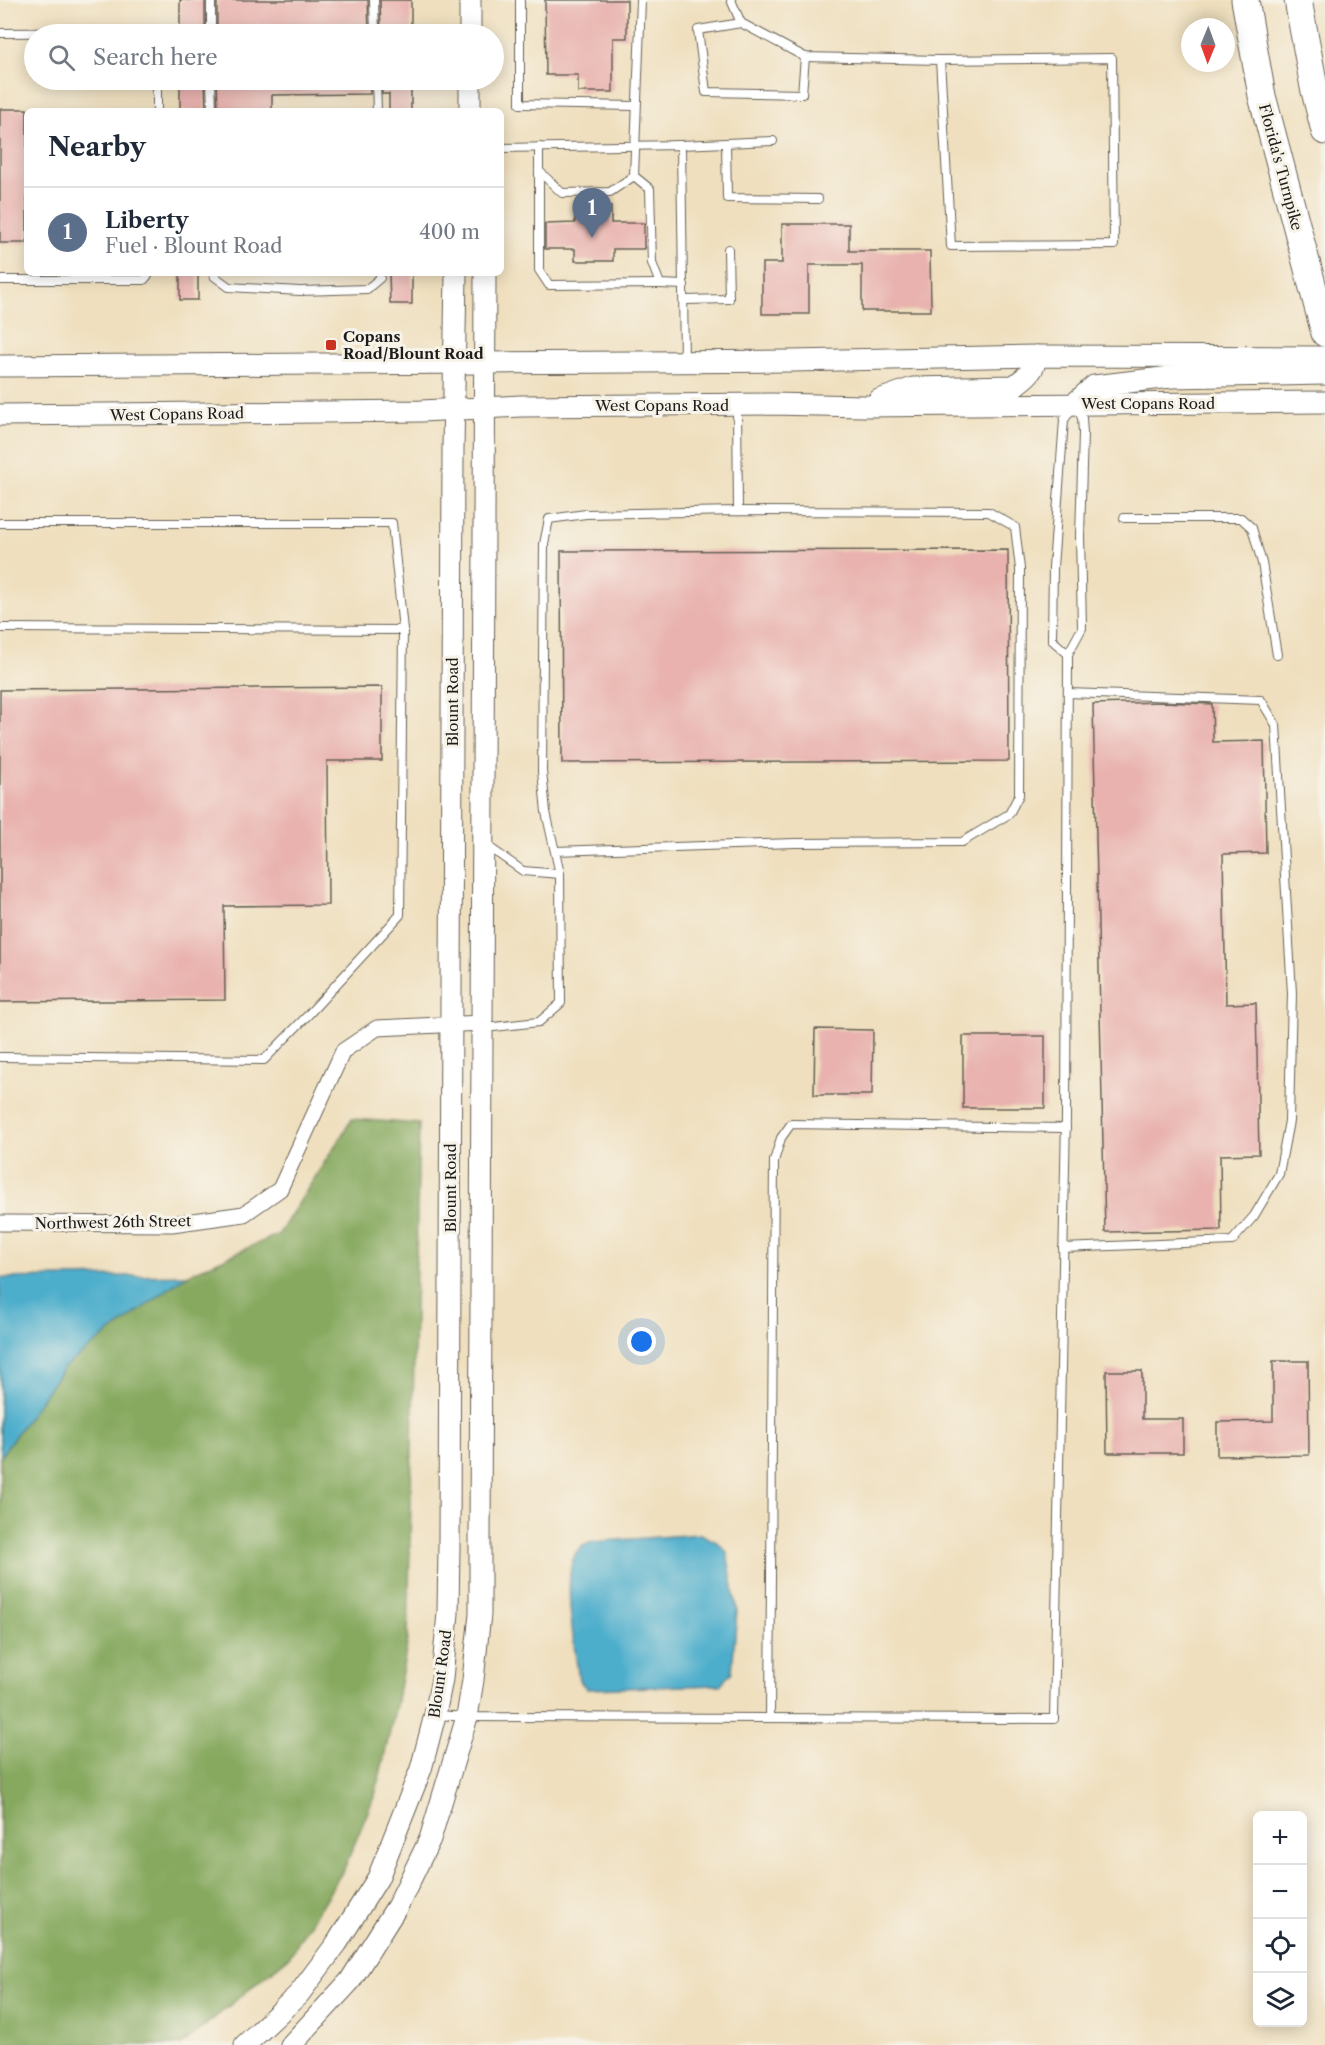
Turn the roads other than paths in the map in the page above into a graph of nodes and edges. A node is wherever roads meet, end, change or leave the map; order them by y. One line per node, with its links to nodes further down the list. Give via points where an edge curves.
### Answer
1 (211, 0): 10 (lane)
2 (374, 0): 11 (lane)
3 (470, 0): 12 (street)
4 (520, 0): 21 (lane, via 520,104)
5 (641, 0): 21 (lane)
6 (731, 0): 9 (lane)
7 (1245, 0): 46 (highway, Florida's Turnpike, via 1262,96)
8 (1298, 0): 26 (highway)
9 (741, 23): 15 (lane); 15 (lane, via 698,30 706,92 802,94)
10 (211, 24)
11 (375, 24)
12 (470, 24)
13 (0, 33): 14 (lane)
14 (24, 33)
15 (805, 57): 16 (lane)
16 (940, 60): 16 (lane, via 1112,58 1114,245 951,246)
17 (157, 90): 22 (lane)
18 (212, 90): 23 (lane)
19 (376, 90): 24 (lane)
20 (470, 90): 25 (street)
21 (636, 106): 29 (lane)
22 (157, 108)
23 (212, 108)
24 (377, 108)
25 (470, 108)
26 (1325, 131)
27 (773, 141): 28 (lane)
28 (726, 143): 30 (lane); 35 (lane, via 727,198)
29 (637, 145): 30 (lane); 31 (lane); 34 (lane)
30 (681, 145): 44 (lane)
31 (539, 147): 32 (lane); 33 (lane)
32 (504, 148)
33 (539, 171): 34 (lane, via 562,193 610,192); 43 (lane, via 539,270 549,285)
34 (634, 176): 43 (lane, via 650,189 652,263)
35 (818, 199)
36 (728, 249): 45 (lane, via 729,299)
37 (147, 276): 42 (lane, via 144,280)
38 (214, 276): 39 (lane, via 229,287 300,291 367,289)
39 (380, 276)
40 (456, 276): 50 (street, Blount Road)
41 (486, 276): 51 (street, Blount Road)
42 (0, 280)
43 (660, 284): 44 (lane)
44 (684, 285): 45 (lane)
45 (685, 300): 49 (lane)
46 (1322, 322)
47 (1036, 356): 48 (street); 49 (street); 57 (street, via 1028,376 1014,386 913,388)
48 (1325, 357)
49 (684, 362): 51 (street)
50 (455, 364): 51 (street); 52 (street); 59 (street, Blount Road)
51 (485, 364): 58 (street, Blount Road)
52 (0, 366)
53 (1325, 374): 56 (street, via 1171,377 1094,386)
54 (1325, 402): 56 (street, West Copans Road)
55 (737, 404): 57 (street, West Copans Road); 58 (street, West Copans Road); 61 (lane)
56 (1075, 404): 57 (street, West Copans Road); 66 (lane, via 1082,418 1083,433 1082,628); 66 (lane, via 1064,420 1053,567 1052,640)
57 (864, 406)
58 (485, 407): 59 (street, West Copans Road); 69 (street, Blount Road)
59 (454, 409): 60 (street, West Copans Road); 72 (street, Blount Road)
60 (0, 416)
61 (738, 511): 70 (lane, via 586,514 549,519 544,544 542,771); 70 (lane, via 989,512 1015,527 1020,569 1019,795 1009,814 962,842)
62 (1124, 518): 67 (lane, via 1241,518 1252,528 1262,563)
63 (0, 523): 65 (lane, via 392,523)
64 (0, 628): 65 (lane)
65 (403, 630): 74 (lane, via 400,915 308,1015 264,1060)
66 (1068, 654): 68 (lane)
67 (1277, 655)
68 (1068, 693): 75 (lane); 77 (lane, via 1261,700 1276,725 1292,993 1288,1121 1279,1174 1254,1216 1232,1241)
69 (483, 843): 71 (lane, via 523,871); 73 (street, Blount Road)
70 (555, 851): 71 (lane)
71 (560, 874): 73 (lane, via 561,1002 539,1022)
72 (451, 1025): 73 (street, Northwest 26th Street); 76 (street, Northwest 26th Street, via 377,1028 343,1051 280,1189 244,1214 172,1224); 78 (street, Blount Road, via 448,1613)
73 (482, 1026): 79 (street, Blount Road, via 480,1614)
74 (0, 1057)
75 (1066, 1128): 77 (lane); 80 (lane, via 791,1124 781,1138 774,1161)
76 (0, 1223)
77 (1063, 1248): 80 (lane, via 1054,1719)
78 (435, 1715): 79 (lane); 81 (street, Blount Road, via 422,1769 378,1878 299,1994)
79 (467, 1717): 80 (lane); 82 (street, Blount Road, via 430,1839 398,1905 350,1981)
80 (770, 1718)
81 (245, 2045)
82 (291, 2045)

